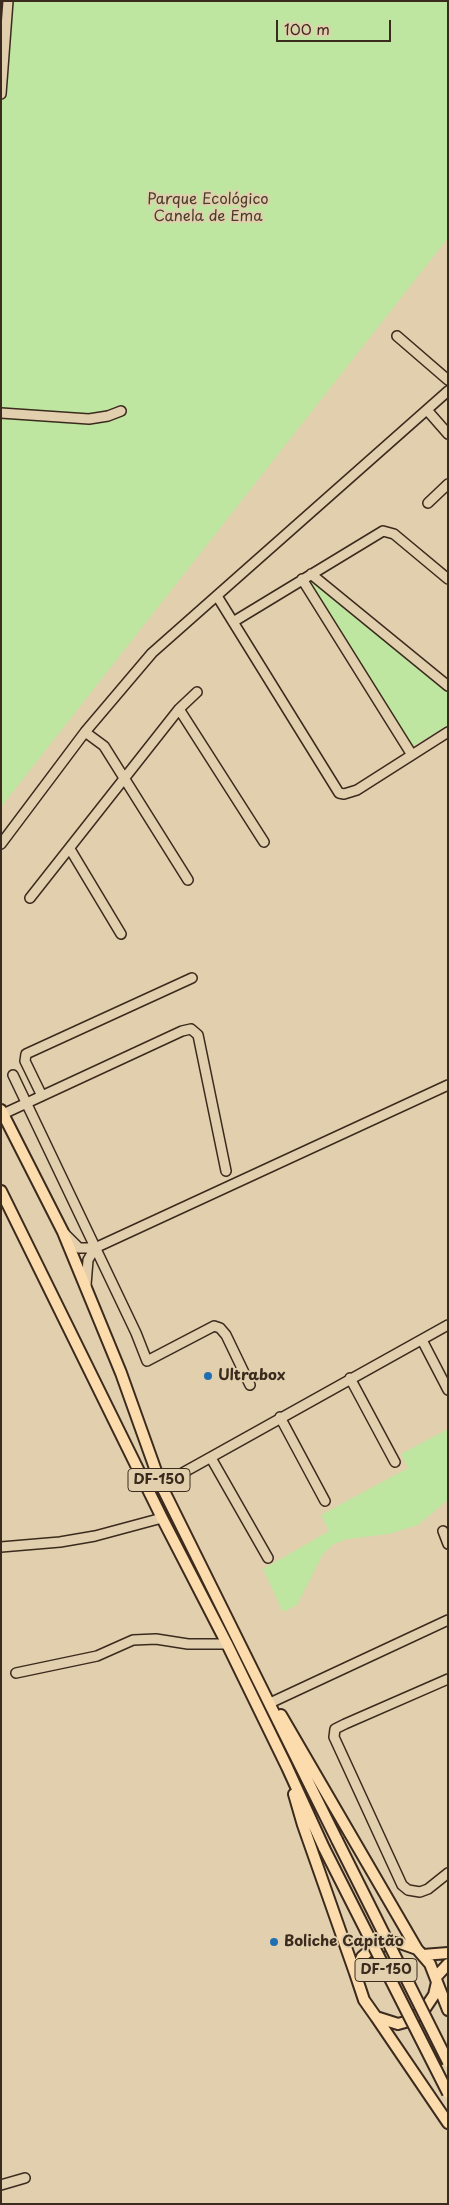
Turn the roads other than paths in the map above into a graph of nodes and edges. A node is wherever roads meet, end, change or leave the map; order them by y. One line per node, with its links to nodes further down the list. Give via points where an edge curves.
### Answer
1 (8, 1): 2 (street)
2 (1, 94)
3 (397, 336): 4 (street)
4 (448, 380)
5 (448, 391): 6 (street)
6 (426, 410): 9 (street); 15 (street)
7 (121, 411): 8 (street, via 89,419)
8 (1, 413)
9 (448, 434)
10 (448, 484): 11 (street)
11 (428, 503)
12 (311, 574): 13 (street); 14 (street, via 379,532 387,531); 17 (street)
13 (302, 579): 16 (street); 22 (street)
14 (448, 579)
15 (217, 596): 16 (street); 20 (street, via 152,653)
16 (233, 622): 22 (street, via 339,793 357,790)
17 (448, 686)
18 (197, 692): 19 (street)
19 (179, 709): 23 (street); 24 (street)
20 (85, 732): 23 (street, via 104,746); 25 (street)
21 (448, 732): 22 (street)
22 (412, 755)
23 (125, 778): 26 (street); 27 (street)
24 (264, 842)
25 (1, 844)
26 (70, 849): 28 (street); 29 (street)
27 (188, 880)
28 (30, 898)
29 (121, 934)
30 (192, 978): 33 (street, via 26,1054 25,1061)
31 (13, 1074): 34 (street)
32 (448, 1085): 39 (street)
33 (42, 1096): 34 (street); 36 (street, via 191,1029 198,1035)
34 (26, 1103): 35 (street); 39 (street)
35 (2, 1112): 38 (main road, DF-150)
36 (226, 1171)
37 (1, 1191): 51 (main road, DF-150)
38 (63, 1232): 39 (street, via 79,1248); 40 (main road, DF-150)
39 (95, 1248): 40 (street, via 88,1260); 44 (street, via 147,1361 214,1326 226,1335)
40 (86, 1285): 49 (main road, DF-150)
41 (448, 1325): 42 (street)
42 (422, 1340): 43 (street); 45 (street)
43 (350, 1378): 46 (street); 48 (street)
44 (250, 1384)
45 (448, 1390)
46 (280, 1417): 47 (street); 50 (street)
47 (211, 1458): 49 (street); 55 (street)
48 (395, 1462)
49 (161, 1485): 60 (main road, DF-150)
50 (325, 1501)
51 (162, 1518): 54 (street, via 95,1536); 57 (main road, DF-150)
52 (443, 1531): 53 (street)
53 (448, 1544)
54 (1, 1547)
55 (268, 1558)
56 (448, 1620): 60 (street)
57 (227, 1644): 58 (street, via 133,1640 97,1656); 61 (main road, DF-150)
58 (16, 1673)
59 (448, 1679): 62 (street, via 340,1726 335,1729 334,1737 402,1885 420,1892)
60 (272, 1706): 63 (main road, via 286,1722); 70 (main road, DF-150, bridge)
61 (287, 1767): 66 (main road, via 303,1825); 71 (main road, DF-150, bridge, via 324,1848)
62 (448, 1873)
63 (420, 1952): 64 (main road); 66 (main road, via 392,1943 370,1950 362,1957); 67 (main road)
64 (448, 1953)
65 (448, 1964): 67 (main road)
66 (355, 1974): 69 (main road, via 364,2000)
67 (437, 1979): 68 (main road); 69 (main road, via 429,2004 409,2021 398,2024)
68 (448, 2010)
69 (376, 2017): 72 (main road)
70 (448, 2062)
71 (448, 2093)
72 (448, 2123)
73 (24, 2178): 74 (street)
74 (1, 2185)

